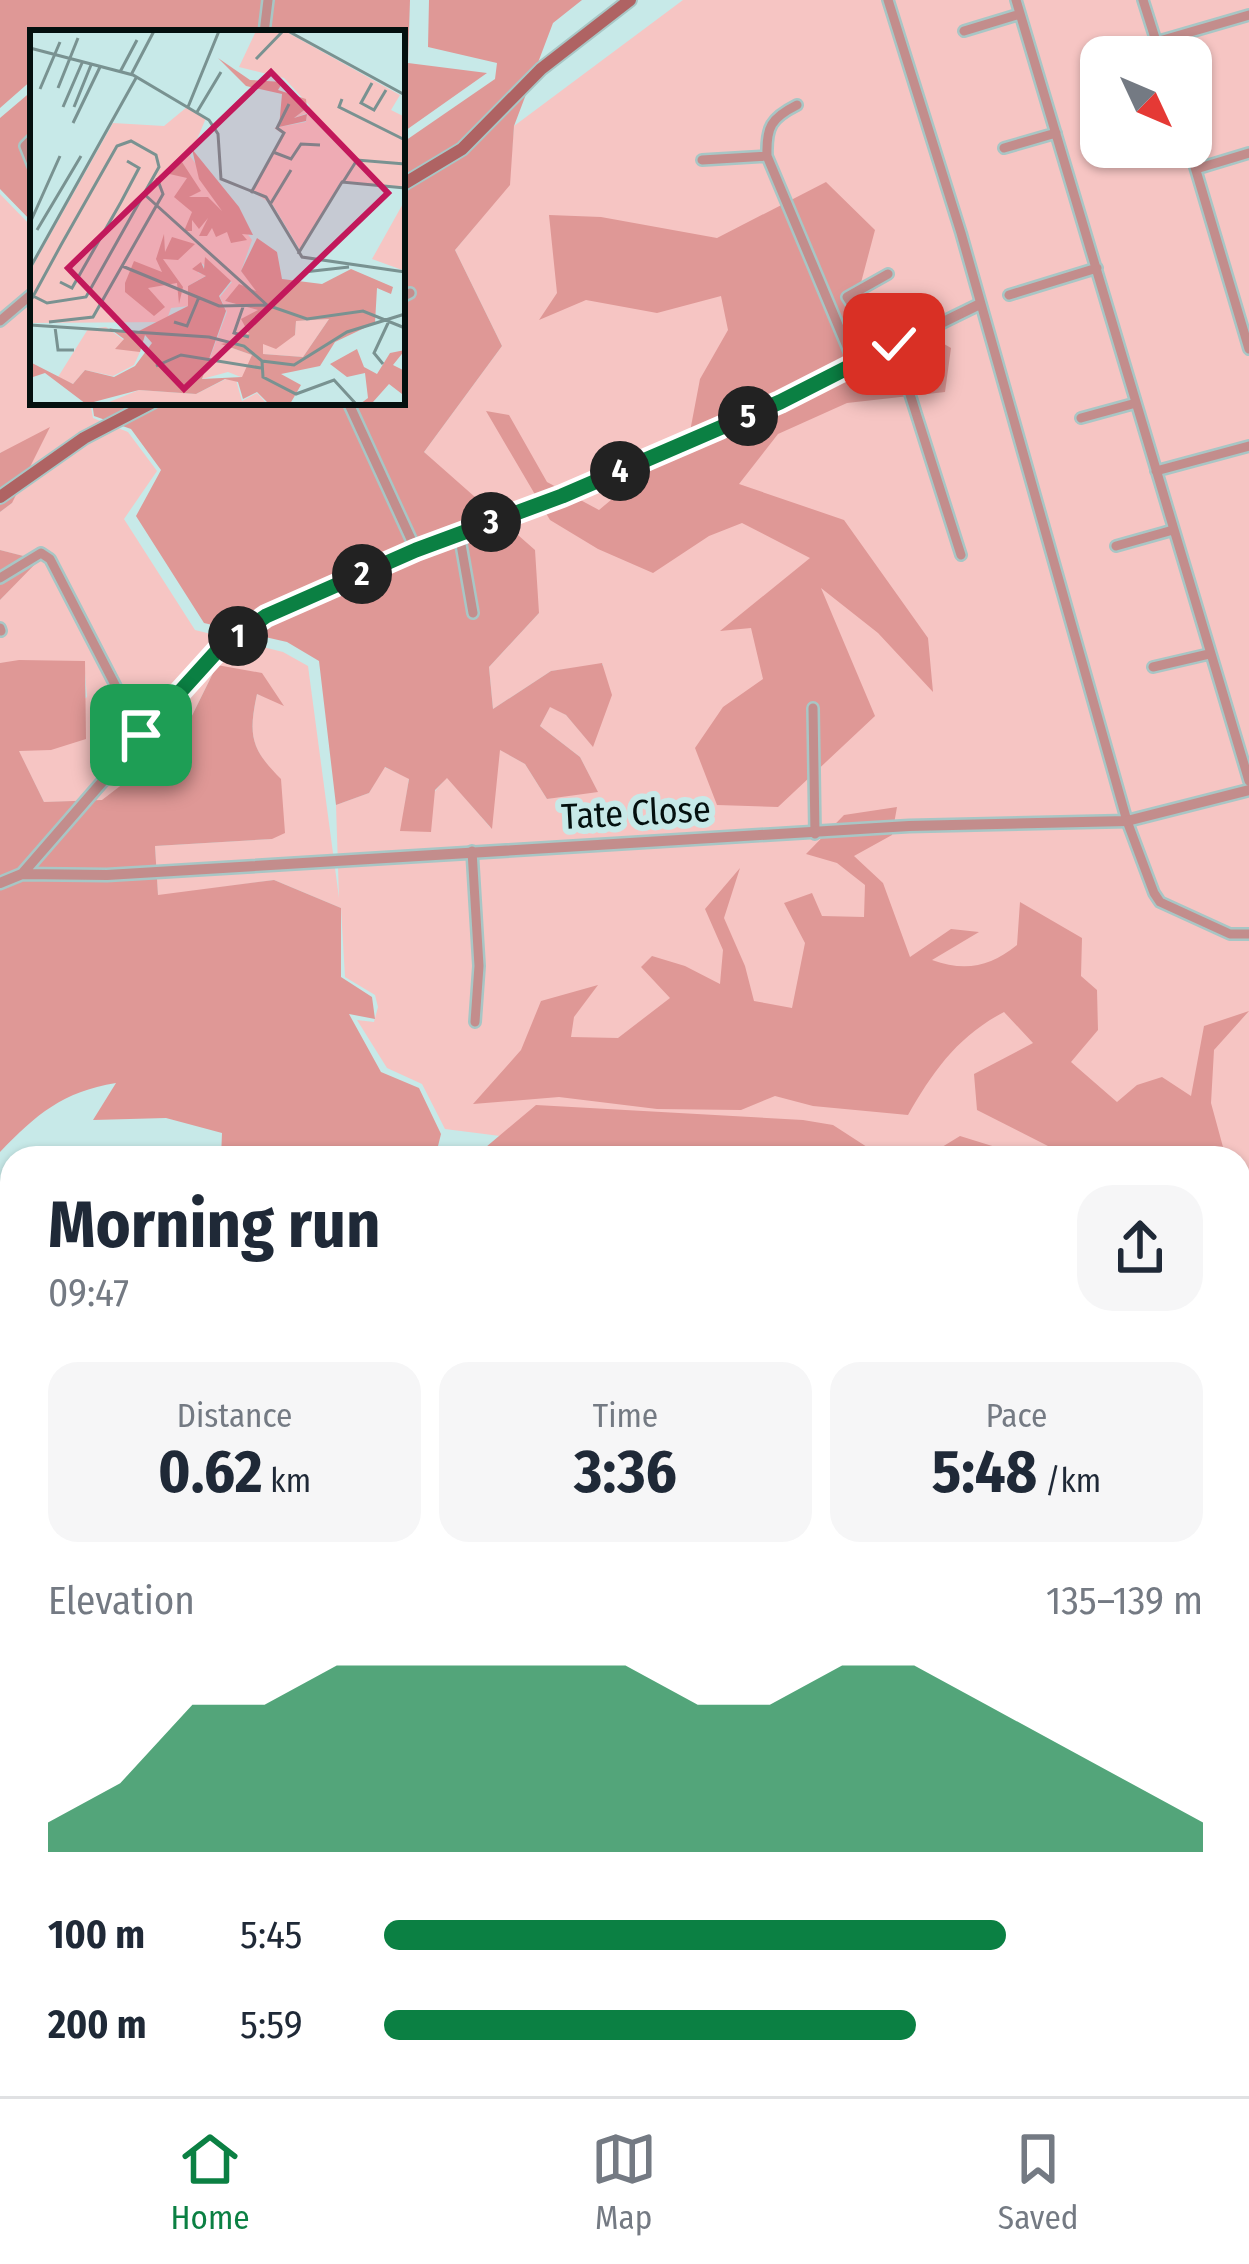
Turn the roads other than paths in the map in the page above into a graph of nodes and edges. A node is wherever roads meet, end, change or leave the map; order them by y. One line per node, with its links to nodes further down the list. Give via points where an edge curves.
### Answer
1 (268, 0): 8 (street)
2 (630, 0): 19 (main road, via 541,69 462,149)
3 (889, 0): 26 (street)
4 (1016, 0): 6 (street)
5 (1142, 0): 10 (street)
6 (1020, 14): 9 (street); 13 (street)
7 (1249, 15): 11 (street)
8 (264, 30)
9 (964, 31)
10 (1154, 36)
11 (1177, 36)
12 (797, 105): 16 (street, via 774,117)
13 (1056, 133): 14 (street); 20 (street)
14 (1004, 148)
15 (1249, 153): 18 (street)
16 (767, 156): 17 (street); 30 (street)
17 (702, 160)
18 (1196, 169): 25 (street)
19 (405, 183)
20 (1097, 268): 22 (street); 31 (street)
21 (888, 274): 28 (street, via 847,297)
22 (1009, 295)
23 (30, 296): 27 (street)
24 (1249, 298): 25 (street)
25 (1235, 302): 29 (street)
26 (980, 304): 28 (street); 51 (street)
27 (0, 321)
28 (888, 347): 30 (street); 42 (street)
29 (1249, 349)
30 (854, 363): 39 (street, via 669,450)
31 (1136, 403): 34 (street); 36 (street)
32 (147, 405): 37 (main road)
33 (349, 405): 41 (street)
34 (1081, 418)
35 (1249, 446): 36 (street)
36 (1156, 471): 38 (street)
37 (0, 497)
38 (1173, 530): 40 (street); 45 (street)
39 (459, 533): 41 (street); 44 (street)
40 (1116, 546)
41 (416, 550): 48 (street, via 266,616 218,650)
42 (961, 555)
43 (0, 578): 48 (street, via 46,554)
44 (473, 613)
45 (1208, 654): 46 (street); 49 (street)
46 (1153, 668)
47 (813, 708): 52 (street)
48 (141, 735): 54 (street)
49 (1249, 781)
50 (1249, 790): 51 (street, Tate Close)
51 (1127, 821): 52 (street, Tate Close); 56 (street, via 1160,902 1230,934)
52 (815, 834): 53 (street, Tate Close)
53 (472, 851): 54 (street, Tate Close); 57 (street)
54 (22, 874): 55 (street)
55 (0, 883)
56 (1249, 934)
57 (476, 1022)

